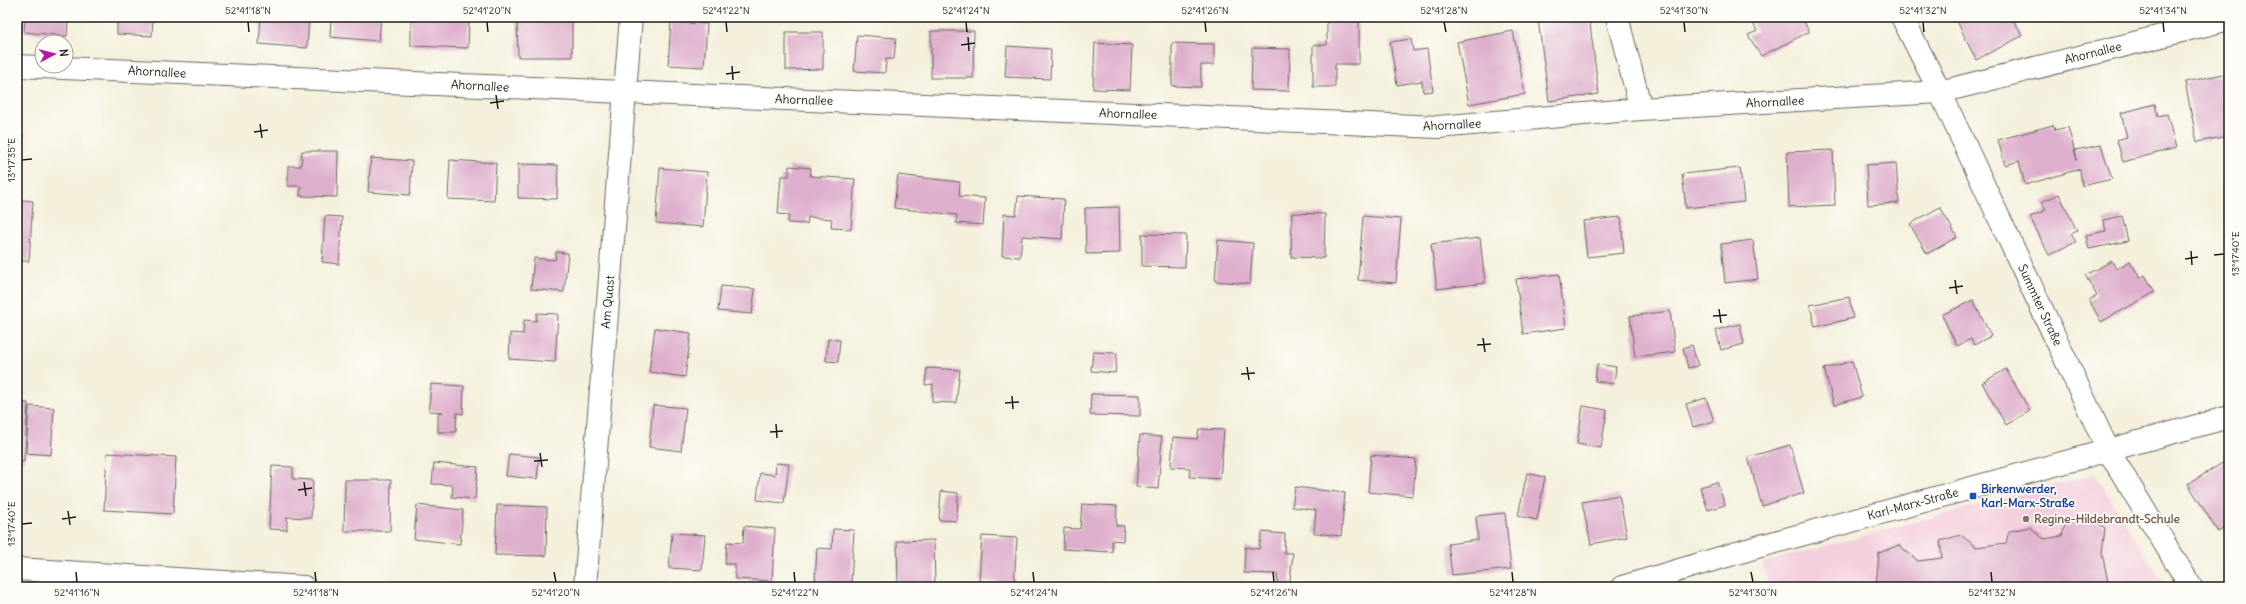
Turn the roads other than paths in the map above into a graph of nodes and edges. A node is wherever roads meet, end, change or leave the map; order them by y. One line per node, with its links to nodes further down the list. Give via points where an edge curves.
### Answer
1 (631, 17): 6 (street, Am Quast)
2 (1618, 17): 8 (street)
3 (1902, 17): 7 (street, Summter Straße)
4 (2229, 19): 7 (street, Ahornallee)
5 (17, 66): 6 (street, Ahornallee)
6 (625, 92): 8 (street, Ahornallee, via 1438,127); 14 (street, Am Quast)
7 (1940, 92): 8 (street, Ahornallee); 10 (street, Summter Straße)
8 (1641, 110)
9 (2229, 417): 10 (street, Karl-Marx-Straße)
10 (2108, 450): 15 (street, Karl-Marx-Straße, via 1757,546); 16 (street, Summter Straße)
11 (17, 569): 12 (street)
12 (277, 586): 13 (street)
13 (304, 587)
14 (585, 587)
15 (1622, 587)
16 (2190, 587)

